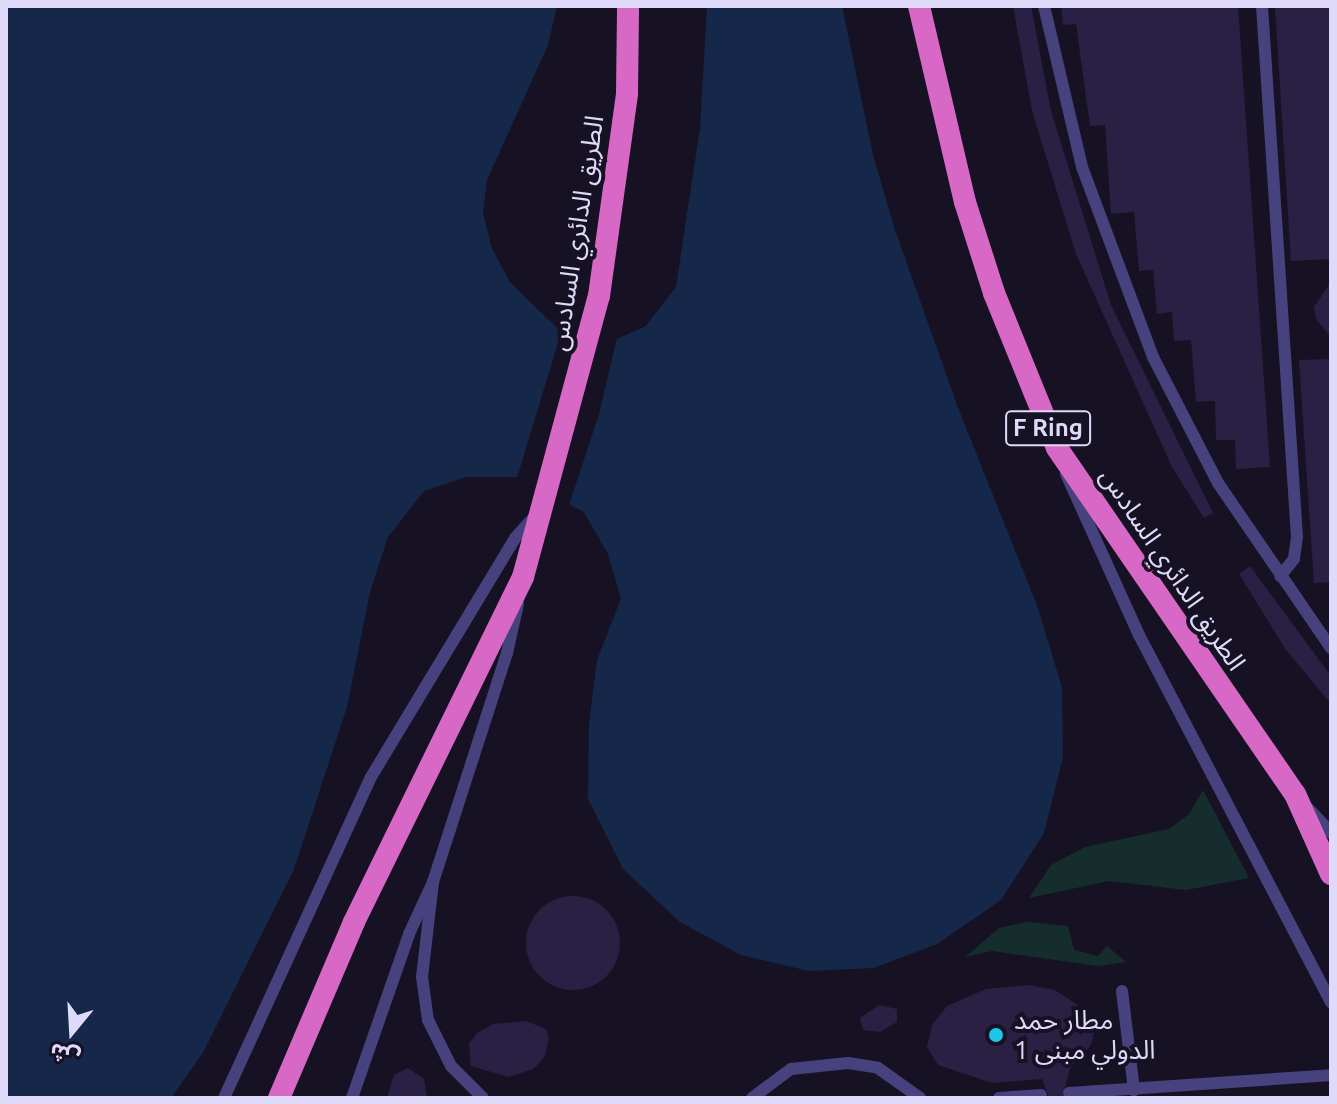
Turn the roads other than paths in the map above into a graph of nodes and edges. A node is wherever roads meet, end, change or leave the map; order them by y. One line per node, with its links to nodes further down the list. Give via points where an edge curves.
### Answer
1 (628, 6): 6 (highway, الطريق الدائري السادس, via 627,93 599,296)
2 (919, 6): 5 (highway, الطريق الدائري السادس / F Ring, via 965,202 994,293)
3 (1044, 6): 7 (lane, via 1082,167 1143,334 1202,454)
4 (1262, 6): 7 (lane, via 1297,537 1294,559)
5 (1057, 448): 10 (highway, الطريق الدائري السادس / F Ring); 15 (lane, via 1075,500 1139,635)
6 (543, 501): 8 (highway, الطريق الدائري السادس); 20 (lane, via 515,538 371,777)
7 (1280, 576): 9 (lane)
8 (523, 577): 13 (lane, via 507,653); 21 (highway, الطريق الدائري السادس, via 354,922)
9 (1331, 648)
10 (1295, 794): 11 (lane); 12 (highway, الطريق الدائري السادس / F Ring)
11 (1331, 833)
12 (1331, 874)
13 (433, 882): 22 (lane, via 409,934); 23 (lane, bridge, via 422,977 428,1020 451,1066)
14 (1122, 991): 17 (lane)
15 (1330, 1000)
16 (1331, 1075): 17 (lane)
17 (1134, 1090): 18 (lane)
18 (1069, 1093)
19 (1041, 1095): 26 (lane)
20 (224, 1098)
21 (279, 1098)
22 (352, 1098)
23 (483, 1098)
24 (752, 1098): 25 (lane, via 791,1069 848,1063 878,1068)
25 (920, 1098)
26 (999, 1098)

